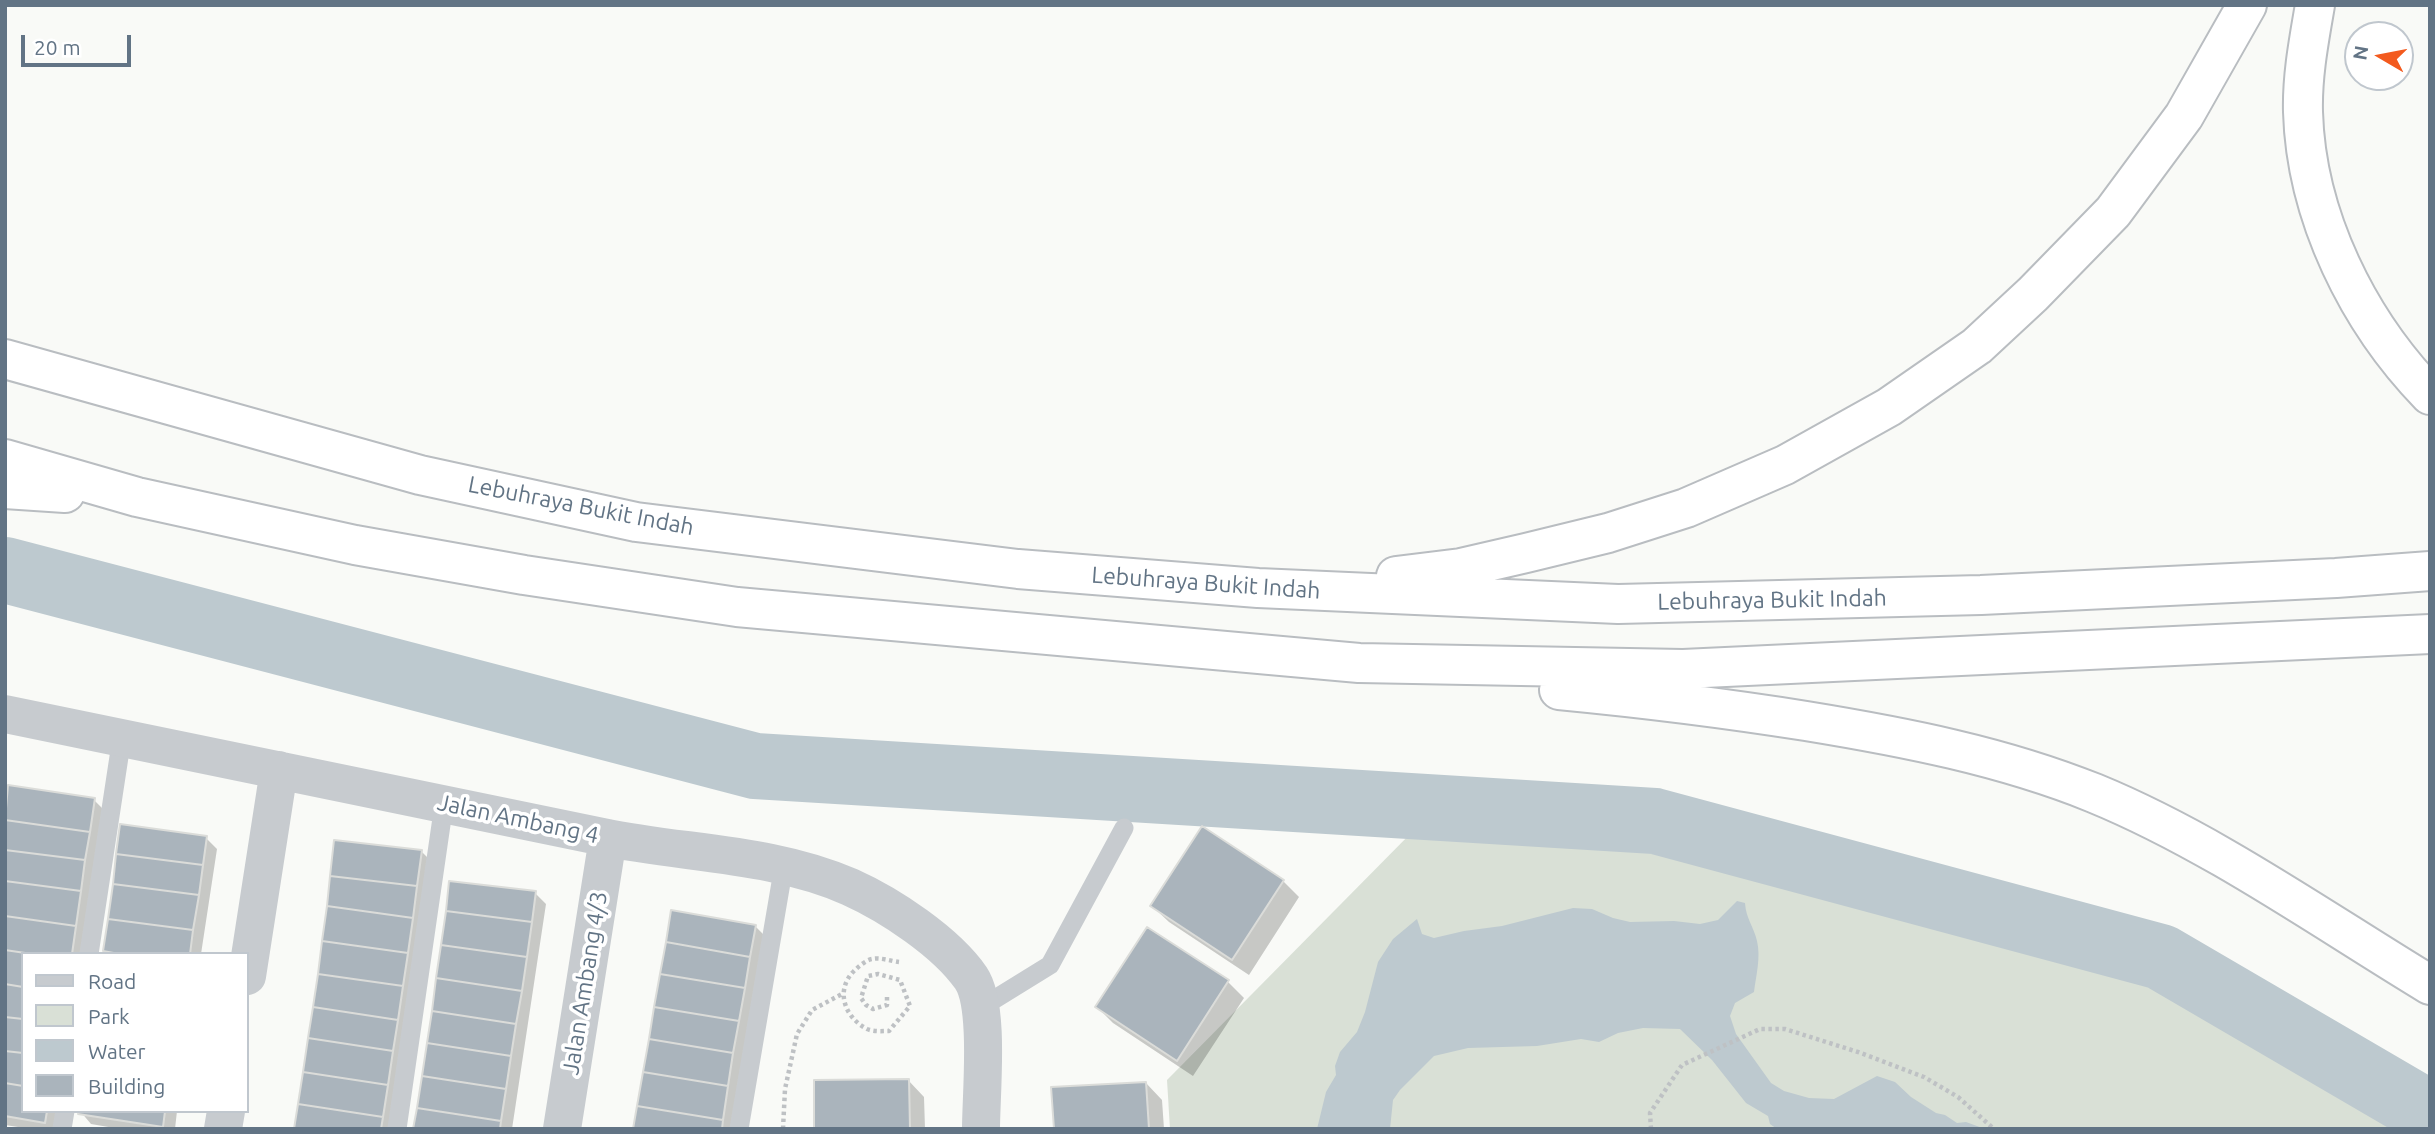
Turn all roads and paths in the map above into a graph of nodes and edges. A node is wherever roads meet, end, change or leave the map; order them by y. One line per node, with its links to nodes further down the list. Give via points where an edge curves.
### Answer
1 (2247, 5): 9 (highway, via 2184,116 2113,212 1977,346 1889,407 1785,465 1686,508 1608,533 1461,568)
2 (2315, 5): 4 (highway, via 2304,112 2319,204 2351,287 2411,376)
3 (5, 359): 9 (highway, Lebuhraya Bukit Indah, via 420,475 636,522 1018,569)
4 (2430, 395)
5 (5, 459): 7 (highway)
6 (5, 489): 7 (highway)
7 (137, 497): 11 (highway, via 355,545 737,607)
8 (2430, 571): 9 (highway, Lebuhraya Bukit Indah, via 1981,595 1618,604)
9 (1258, 588)
10 (2430, 634): 11 (highway, via 1683,669)
11 (1359, 663): 22 (highway, via 1861,730 2029,769 2161,824)
12 (5, 714): 13 (street, Jalan Ambang 4)
13 (122, 737): 14 (street, Jalan Ambang 4); 19 (lane)
14 (279, 770): 15 (street, Jalan Ambang 4); 21 (street)
15 (444, 804): 17 (street, Jalan Ambang 4); 26 (lane)
16 (1124, 828): 25 (lane, via 1050,965)
17 (608, 838): 18 (street, Jalan Ambang 4); 27 (street, Jalan Ambang 4/3)
18 (784, 865): 25 (street, Jalan Ambang 4, via 849,887 900,914 972,980); 28 (lane)
19 (89, 952)
20 (903, 963): 23 (path, via 872,959 858,966 845,980)
21 (248, 970)
22 (2430, 985)
23 (842, 994): 24 (path, via 856,1020 878,1031 889,1031 910,1006 900,980 868,976 861,998 866,1005 878,1008 887,1005); 29 (path, via 812,1010 797,1034 785,1089)
24 (887, 998)
25 (982, 1007): 30 (street)
26 (397, 1129)
27 (562, 1129)
28 (739, 1129)
29 (783, 1129)
30 (981, 1129)
31 (1651, 1129): 32 (path, via 1650,1113 1682,1065 1760,1029 1785,1029 1924,1077 1958,1097)
32 (1994, 1129)

